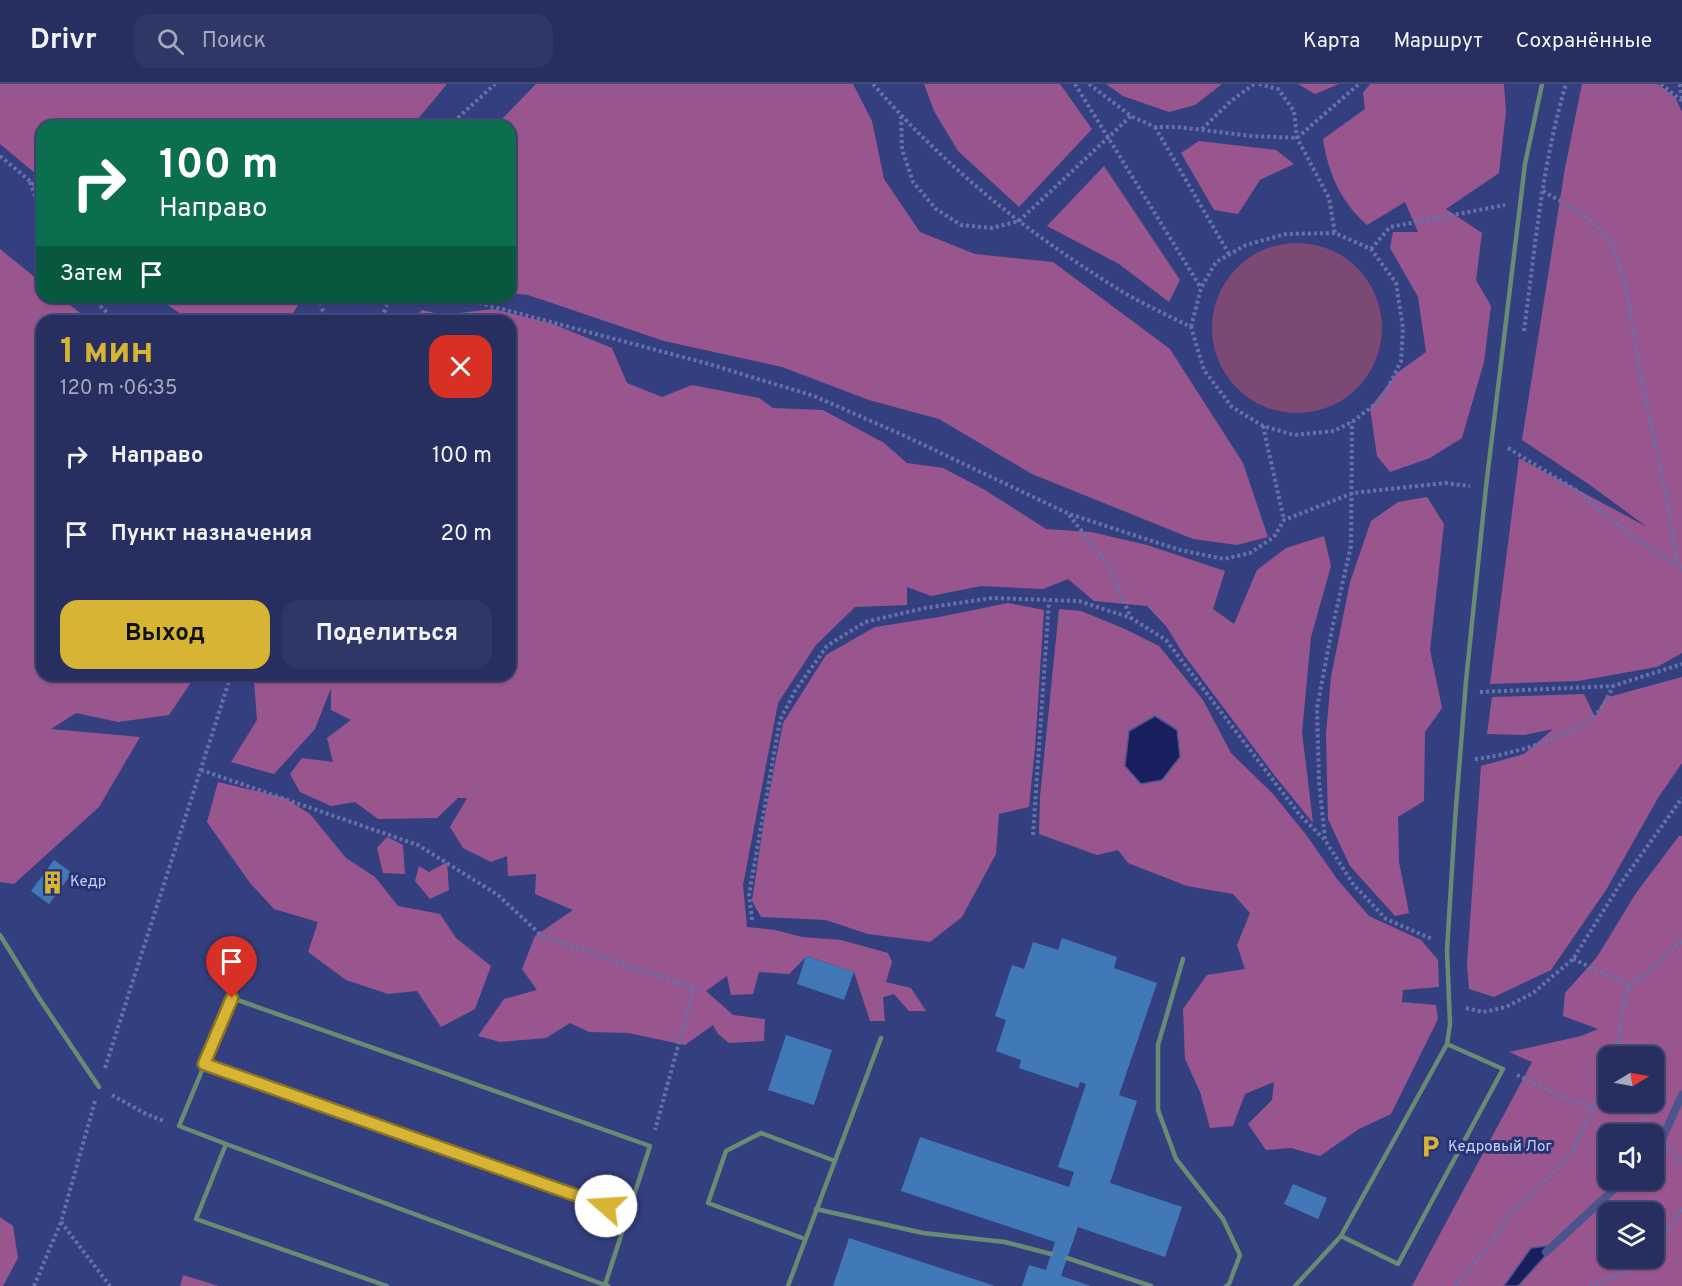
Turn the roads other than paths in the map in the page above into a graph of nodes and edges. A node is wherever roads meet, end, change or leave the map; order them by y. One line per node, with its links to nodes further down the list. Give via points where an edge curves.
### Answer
1 (1542, 84): 5 (lane, via 1520,202 1465,693 1447,950)
2 (0, 935): 7 (lane)
3 (1183, 959): 16 (lane, via 1158,1045 1158,1110 1176,1159 1223,1219 1240,1255)
4 (881, 1038): 9 (lane)
5 (1447, 1044): 12 (lane); 12 (lane, via 1503,1069 1398,1264)
6 (204, 1064): 8 (lane, via 179,1126); 11 (lane); 11 (lane, via 232,998 650,1146)
7 (99, 1087)
8 (226, 1144): 17 (lane, via 196,1219); 18 (lane)
9 (835, 1161): 10 (lane); 13 (lane, via 761,1133 726,1151 708,1203)
10 (816, 1209): 13 (lane); 14 (lane, via 923,1233 1005,1242)
11 (628, 1214): 18 (lane)
12 (1341, 1236): 21 (lane)
13 (805, 1239): 19 (lane)
14 (1051, 1254)
15 (1067, 1258): 20 (lane)
16 (1228, 1285)
17 (387, 1286)
18 (606, 1286)
19 (788, 1286)
20 (1151, 1286)
21 (1295, 1286)

